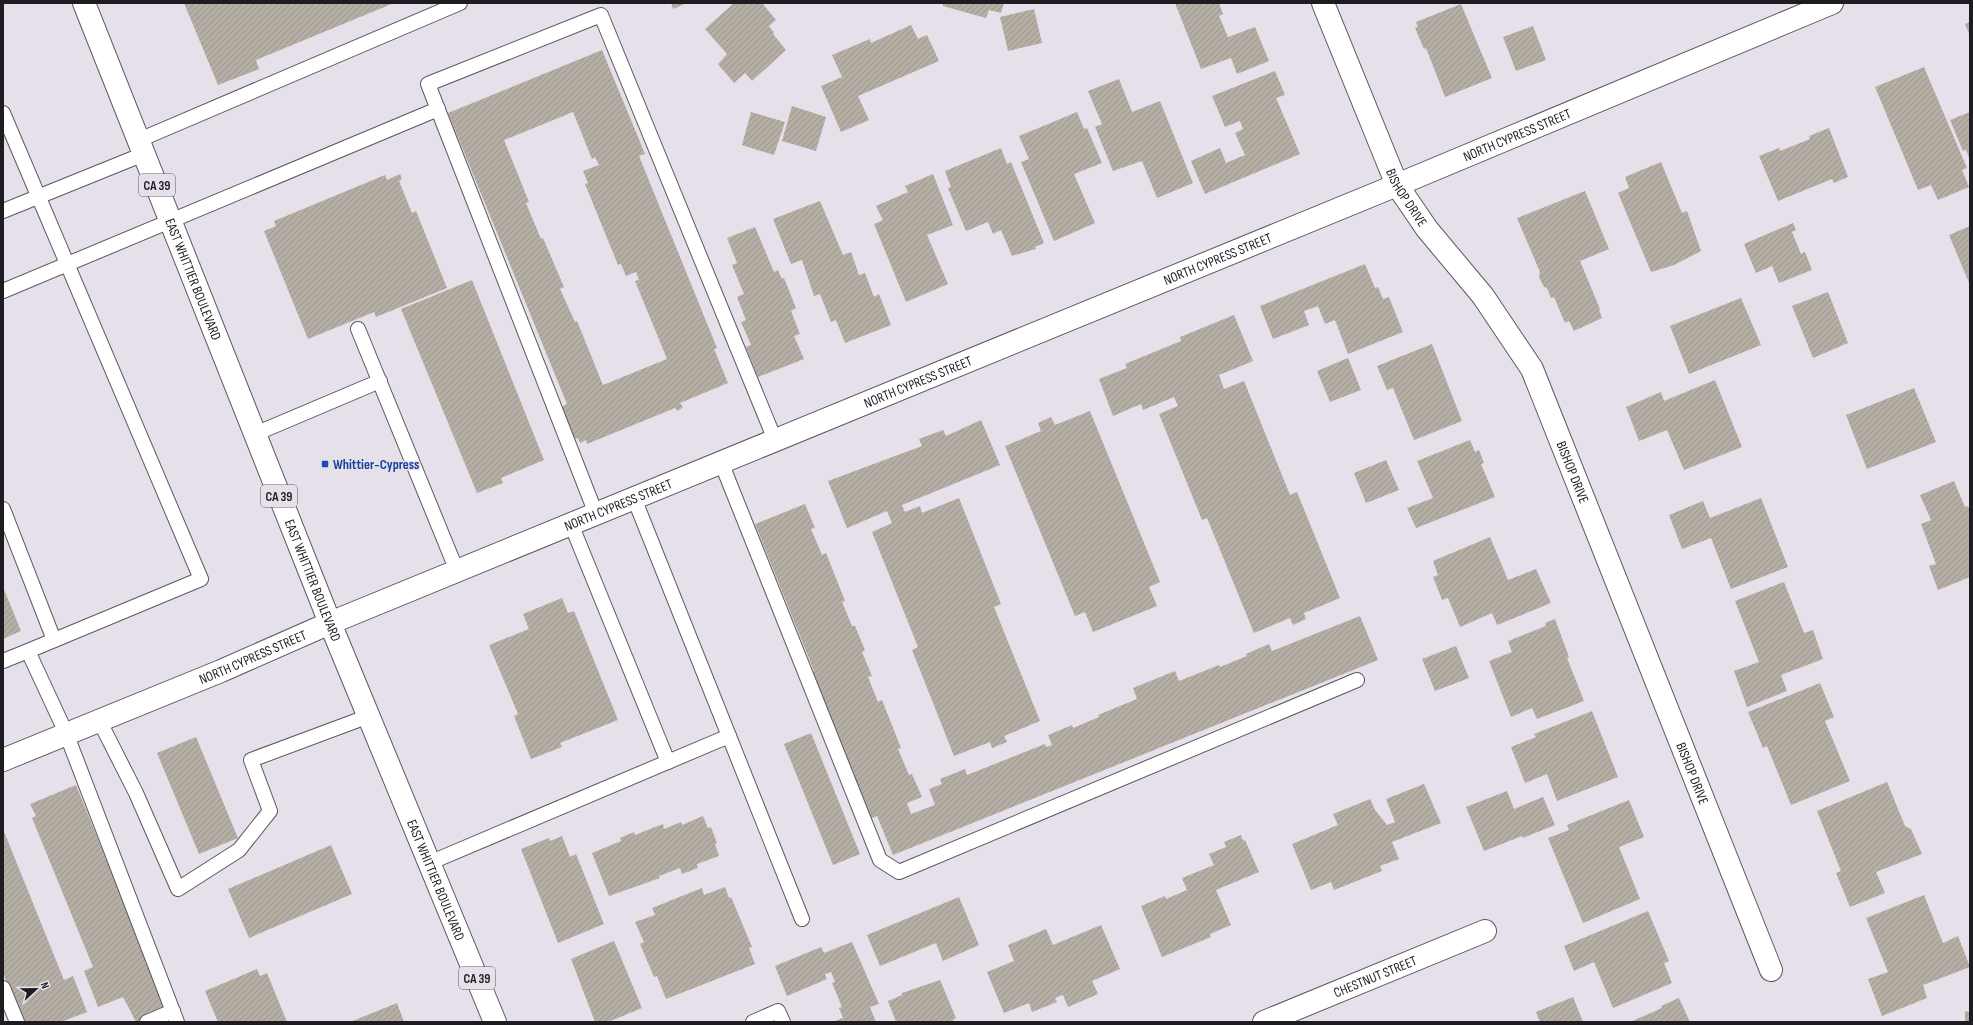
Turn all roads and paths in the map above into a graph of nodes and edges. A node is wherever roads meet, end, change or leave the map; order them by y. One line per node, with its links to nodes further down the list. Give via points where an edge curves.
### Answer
1 (84, 3): 7 (street, EAST WHITTIER BOULEVARD / CA 39)
2 (460, 3): 7 (lane)
3 (1323, 3): 8 (street, BISHOP DRIVE)
4 (1832, 3): 8 (street, NORTH CYPRESS STREET)
5 (438, 109): 11 (lane); 17 (lane, via 428,84 602,15); 21 (lane)
6 (3, 113): 9 (lane)
7 (142, 147): 9 (lane); 11 (street, EAST WHITTIER BOULEVARD / CA 39)
8 (1397, 185): 17 (street, NORTH CYPRESS STREET); 38 (street, BISHOP DRIVE, via 1427,228 1483,296 1532,369)
9 (38, 196): 10 (lane); 12 (lane)
10 (3, 211)
11 (171, 221): 12 (lane); 16 (street, EAST WHITTIER BOULEVARD / CA 39)
12 (68, 265): 13 (lane); 25 (lane, via 201,579)
13 (3, 291)
14 (358, 329): 15 (lane)
15 (380, 381): 16 (lane); 23 (lane)
16 (255, 434): 24 (street, EAST WHITTIER BOULEVARD / CA 39)
17 (775, 440): 18 (street, NORTH CYPRESS STREET)
18 (721, 462): 19 (street, NORTH CYPRESS STREET); 28 (lane, via 880,860 899,872)
19 (634, 498): 21 (street, NORTH CYPRESS STREET); 32 (lane)
20 (3, 509): 25 (lane)
21 (596, 514): 22 (street, NORTH CYPRESS STREET)
22 (571, 524): 23 (street, NORTH CYPRESS STREET); 34 (lane)
23 (457, 571): 24 (street, NORTH CYPRESS STREET)
24 (330, 623): 29 (street, EAST WHITTIER BOULEVARD / CA 39); 30 (street, NORTH CYPRESS STREET, via 221,671)
25 (54, 640): 26 (lane)
26 (28, 651): 27 (lane); 31 (lane)
27 (3, 661)
28 (1357, 680)
29 (369, 716): 30 (lane, via 251,760 270,811 239,850 178,889 136,793); 35 (street, EAST WHITTIER BOULEVARD / CA 39)
30 (99, 720): 31 (street, NORTH CYPRESS STREET)
31 (66, 734): 33 (street, NORTH CYPRESS STREET); 40 (lane)
32 (729, 736): 34 (lane); 36 (lane)
33 (3, 760)
34 (668, 762): 35 (lane)
35 (429, 862): 43 (street, EAST WHITTIER BOULEVARD / CA 39)
36 (802, 918)
37 (1485, 932): 46 (street, CHESTNUT STREET)
38 (1771, 970)
39 (3, 988): 41 (lane)
40 (175, 1016): 42 (lane)
41 (17, 1022)
42 (147, 1022)
43 (495, 1022)
44 (753, 1022): 45 (lane, via 778,1011)
45 (782, 1022)
46 (1264, 1022)

